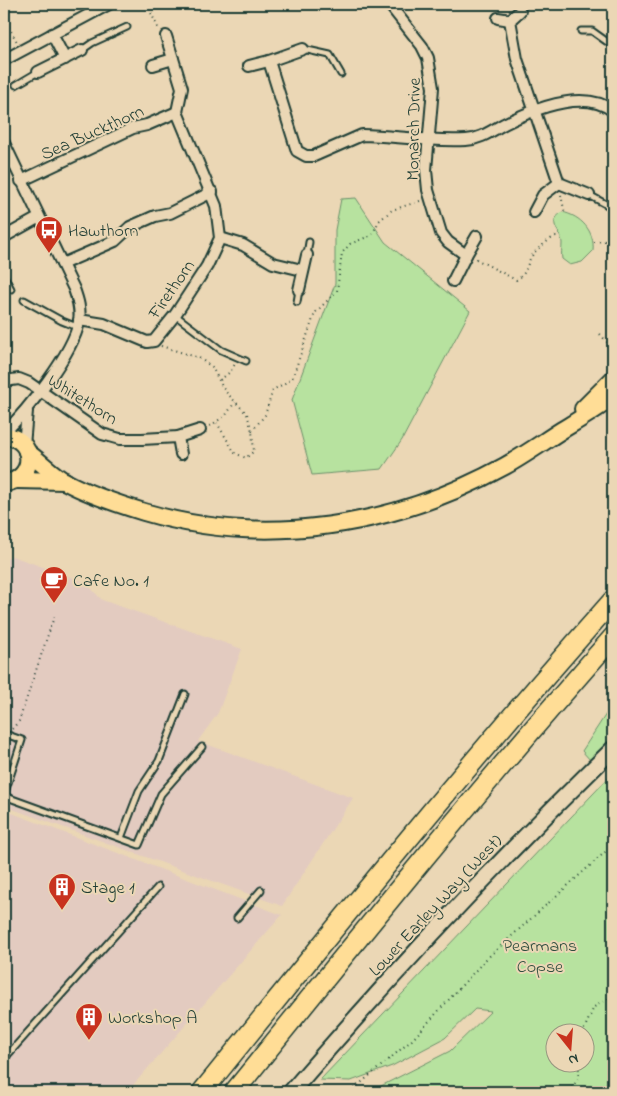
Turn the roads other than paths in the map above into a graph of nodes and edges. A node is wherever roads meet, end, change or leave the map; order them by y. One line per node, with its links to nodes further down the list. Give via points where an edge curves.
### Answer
1 (109, 4): 8 (street)
2 (389, 4): 26 (street, Monarch Drive, via 428,58 433,88)
3 (520, 11): 5 (street)
4 (498, 18): 5 (street)
5 (510, 20): 25 (street, via 517,59)
6 (127, 26): 12 (lane)
7 (581, 31): 10 (lane, via 592,32)
8 (52, 34): 13 (street); 15 (street)
9 (166, 36): 14 (street)
10 (613, 46)
11 (303, 48): 16 (street); 20 (lane, via 330,55)
12 (82, 50): 13 (street)
13 (65, 59): 19 (street)
14 (173, 59): 17 (street); 24 (street, via 182,88)
15 (4, 60)
16 (269, 61): 18 (street); 26 (street, via 292,142 297,151 306,156 327,152 348,139 362,135)
17 (153, 65)
18 (249, 66)
19 (38, 72): 21 (lane)
20 (341, 74)
21 (16, 84)
22 (613, 96): 23 (street)
23 (611, 109): 25 (street, via 583,99)
24 (177, 112): 28 (street, Sea Buckthorn, via 133,128); 30 (street, Firethorn)
25 (536, 112): 26 (street, via 480,138); 29 (street)
26 (428, 139): 39 (street, Monarch Drive, via 426,170 430,198 441,233 448,242)
27 (4, 143): 28 (street)
28 (21, 181): 34 (street)
29 (559, 183): 31 (street); 33 (street, via 543,195)
30 (212, 192): 37 (street, Firethorn, via 220,218); 41 (street, via 170,213 130,227 115,240)
31 (589, 195): 32 (lane)
32 (613, 208)
33 (534, 212)
34 (38, 218): 36 (street); 41 (street)
35 (477, 236): 39 (street)
36 (4, 237)
37 (220, 238): 42 (street, via 243,245 273,263); 49 (street, Firethorn, via 207,266)
38 (309, 242): 40 (lane)
39 (467, 254): 44 (street)
40 (307, 255): 42 (street)
41 (62, 264): 50 (street, via 77,298)
42 (302, 270): 46 (street)
43 (4, 276): 45 (lane)
44 (453, 280)
45 (11, 289)
46 (298, 290): 48 (lane)
47 (24, 300): 50 (lane, via 62,321)
48 (297, 302)
49 (175, 315): 50 (street, Firethorn, via 154,341 147,342 104,324); 51 (lane, via 221,350)
50 (78, 324): 54 (street, via 72,341)
51 (246, 361)
52 (613, 379): 57 (main road)
53 (4, 381): 54 (street, Whitethorn, via 29,383)
54 (39, 392): 56 (street); 60 (street, Whitethorn, via 102,434 120,439)
55 (613, 397): 57 (main road)
56 (27, 411): 59 (street); 61 (street)
57 (564, 429): 63 (main road, via 504,466 438,497 356,522 317,529 254,531 200,525 139,510)
58 (200, 430): 60 (street, Whitethorn)
59 (4, 434): 61 (main road)
60 (178, 436): 62 (street)
61 (26, 449): 63 (main road); 64 (main road, via 26,471)
62 (181, 454)
63 (65, 481): 64 (main road)
64 (9, 484)
65 (613, 600): 77 (highway, via 384,867)
66 (613, 637): 78 (highway, via 526,734)
67 (185, 694): 72 (lane, via 159,761 139,791)
68 (8, 735): 71 (lane, via 22,740)
69 (202, 747): 72 (lane, via 161,794 139,845)
70 (613, 749): 79 (main road, Lower Earley Way (West), via 553,807)
71 (4, 796): 72 (lane)
72 (121, 838)
73 (158, 888): 76 (lane)
74 (261, 890): 75 (lane)
75 (237, 918)
76 (4, 1059)
77 (202, 1092)
78 (234, 1092)
79 (291, 1092)

